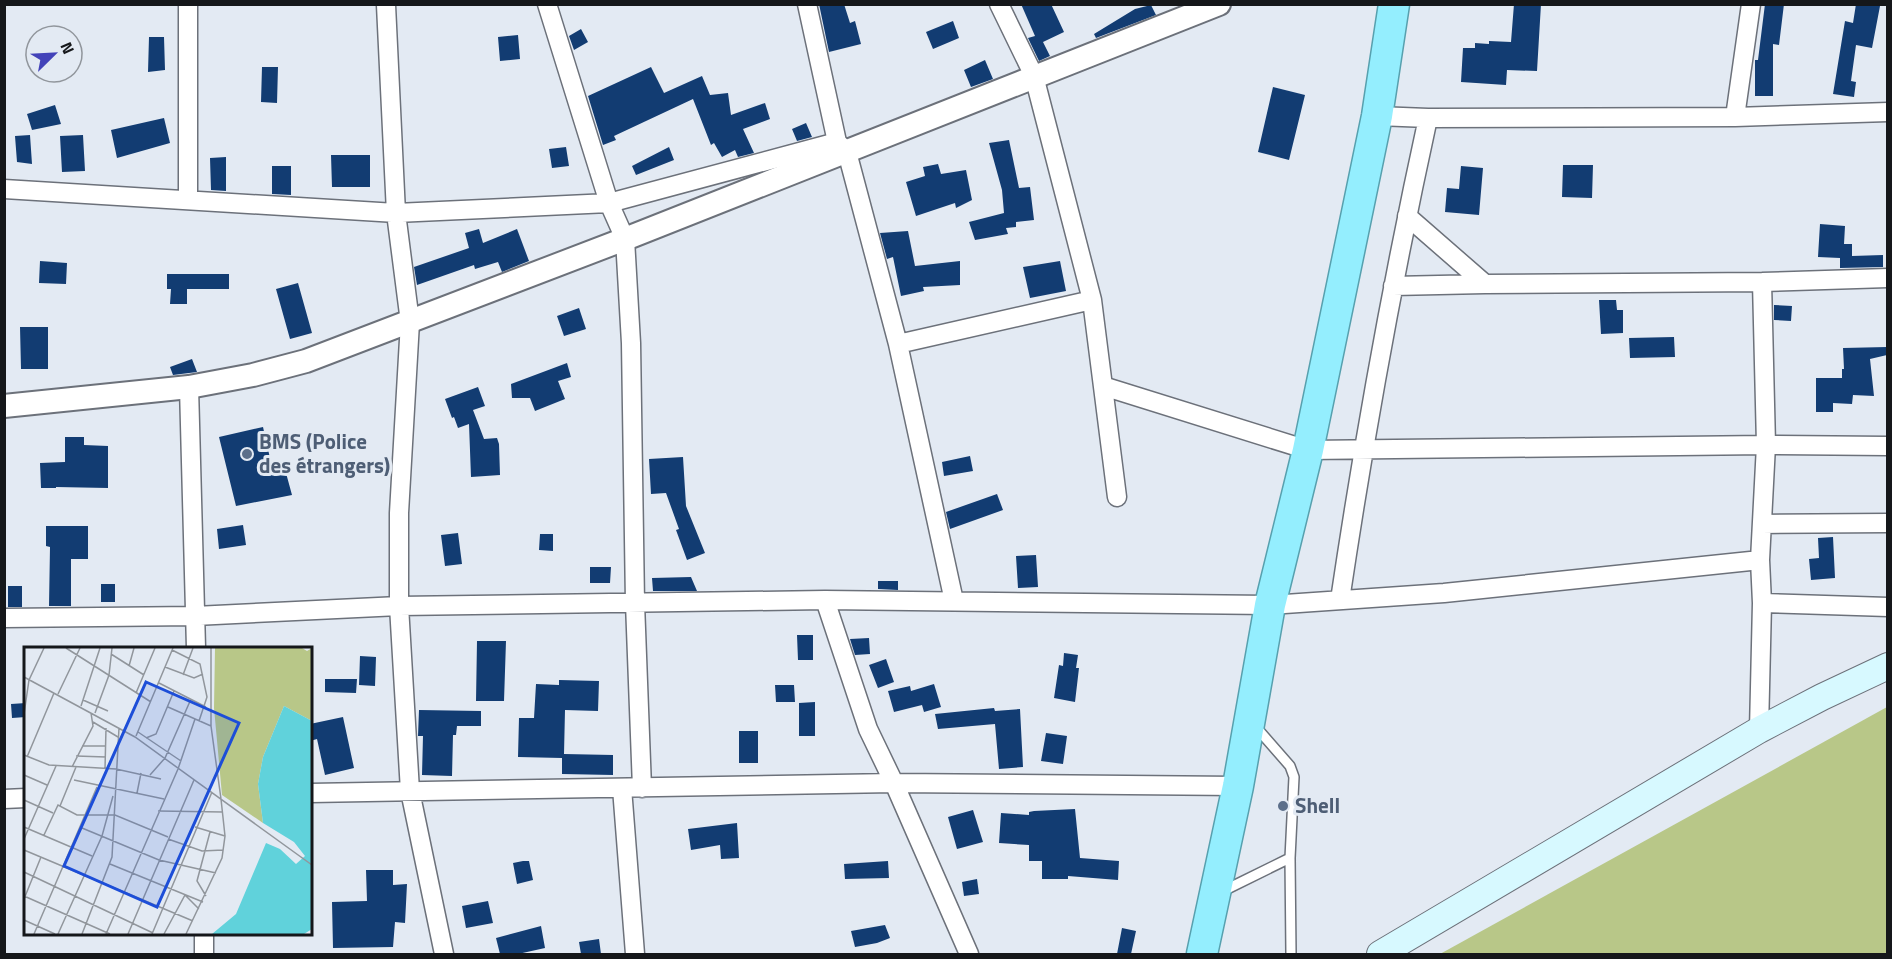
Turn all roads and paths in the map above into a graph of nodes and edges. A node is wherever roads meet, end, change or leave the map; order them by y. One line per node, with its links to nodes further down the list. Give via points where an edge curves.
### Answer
1 (188, 4): 18 (street)
2 (377, 4): 10 (street)
3 (393, 4): 10 (street)
4 (547, 4): 19 (street)
5 (807, 4): 16 (street)
6 (999, 4): 11 (street)
7 (1219, 4): 11 (street)
8 (1394, 4): 13 (highway)
9 (1751, 4): 14 (street)
10 (386, 5): 20 (street)
11 (1034, 76): 16 (street); 27 (street)
12 (1887, 112): 14 (street)
13 (1377, 116): 15 (street); 36 (highway)
14 (1735, 117): 15 (street)
15 (1428, 118): 21 (street)
16 (842, 147): 19 (street); 22 (street); 29 (street)
17 (4, 189): 18 (street)
18 (188, 200): 20 (street)
19 (609, 203): 20 (street); 22 (street)
20 (396, 213): 28 (street)
21 (1407, 216): 25 (street); 26 (street)
22 (625, 239): 28 (street); 44 (street, via 631,343)
23 (1887, 278): 24 (street)
24 (1762, 282): 25 (street); 33 (street)
25 (1485, 284): 26 (street)
26 (1394, 286): 35 (street)
27 (1092, 300): 29 (street); 30 (street)
28 (410, 322): 31 (street, via 306,361); 47 (street, via 399,513)
29 (898, 344): 43 (street)
30 (1103, 386): 36 (street); 37 (street)
31 (189, 387): 32 (street); 49 (street)
32 (4, 406)
33 (1766, 445): 34 (street); 35 (street); 39 (street)
34 (1887, 446)
35 (1365, 448): 36 (street); 42 (street)
36 (1308, 450): 46 (highway)
37 (1117, 497)
38 (1887, 523): 39 (street)
39 (1762, 524): 40 (street)
40 (1760, 560): 42 (street); 45 (street)
41 (825, 600): 43 (street); 44 (street); 55 (street, via 868,729)
42 (1340, 600): 46 (street)
43 (954, 601): 46 (street)
44 (634, 603): 47 (street); 58 (street)
45 (1762, 603): 48 (street); 54 (street)
46 (1269, 605): 53 (highway)
47 (399, 606): 49 (street); 59 (street)
48 (1887, 607)
49 (195, 616): 50 (street); 51 (street)
50 (4, 618)
51 (196, 647)
52 (1887, 666): 54 (main road)
53 (1250, 720): 56 (highway); 63 (lane, via 1290,766 1294,777)
54 (1759, 730): 72 (main road)
55 (894, 783): 56 (street); 58 (street); 69 (street)
56 (1238, 786): 64 (highway)
57 (622, 788): 58 (street); 59 (street); 68 (street)
58 (642, 788)
59 (410, 791): 60 (street); 67 (street)
60 (312, 793)
61 (24, 798): 62 (street)
62 (4, 799)
63 (1290, 858): 64 (lane); 71 (lane)
64 (1215, 894): 70 (highway)
65 (204, 935): 66 (street)
66 (204, 954)
67 (444, 954)
68 (635, 954)
69 (969, 954)
70 (1202, 954)
71 (1291, 954)
72 (1380, 954)

